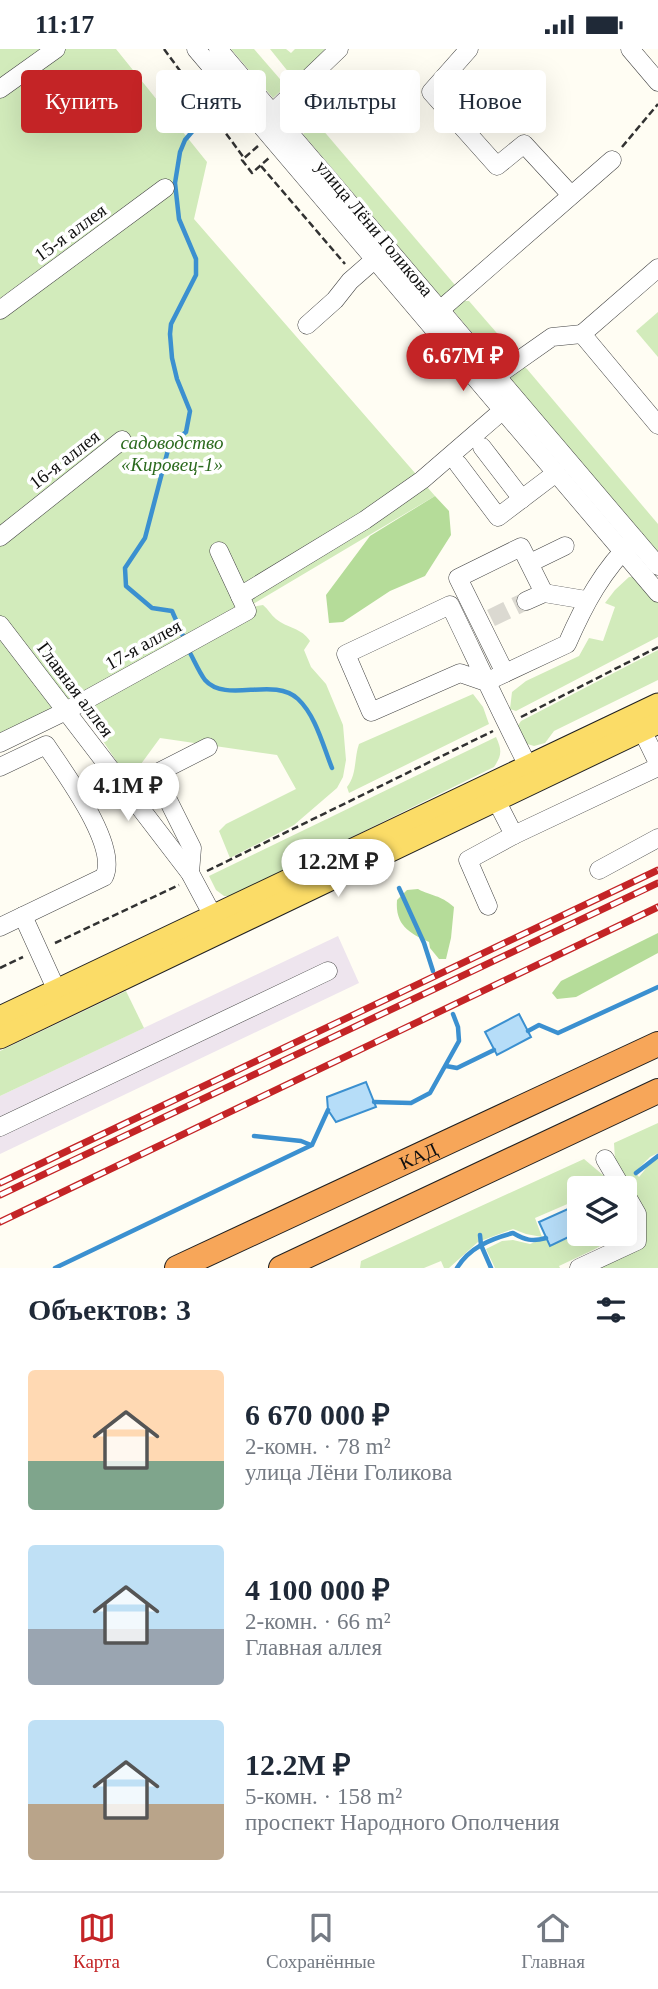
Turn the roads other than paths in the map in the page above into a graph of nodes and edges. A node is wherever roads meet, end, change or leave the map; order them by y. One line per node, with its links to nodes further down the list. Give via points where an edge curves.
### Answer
1 (56, 49): 8 (street)
2 (339, 49): 9 (street)
3 (469, 49): 12 (street, via 431,92 497,166 524,144)
4 (630, 49): 7 (street)
5 (206, 51): 6 (street, улица Лёни Голикова)
6 (223, 70)
7 (658, 82)
8 (0, 89)
9 (266, 118): 13 (street, улица Лёни Голикова)
10 (616, 154): 12 (street)
11 (165, 188): 15 (street, 15-я аллея)
12 (571, 195): 16 (street)
13 (381, 254): 16 (street, улица Лёни Голикова); 17 (street)
14 (658, 268): 18 (street)
15 (0, 310)
16 (433, 315): 19 (street, улица Лёни Голикова)
17 (307, 325)
18 (582, 334): 19 (street, via 552,337); 21 (street)
19 (489, 381): 20 (street, улица Лёни Голикова)
20 (509, 405): 25 (street, улица Лёни Голикова); 28 (street, улица Лёни Голикова); 35 (street, via 422,480)
21 (658, 425)
22 (122, 440): 27 (street, 16-я аллея)
23 (482, 447): 26 (street)
24 (458, 464): 26 (street, via 498,517)
25 (556, 473): 26 (street); 28 (street, улица Лёни Голикова)
26 (522, 499)
27 (0, 537)
28 (628, 545): 32 (street, улица Лёни Голикова); 34 (street, улица Лёни Голикова); 36 (street)
29 (565, 546): 31 (street)
30 (219, 551): 35 (street)
31 (530, 563): 33 (street); 39 (street, via 522,547 458,578 486,621)
32 (658, 566)
33 (544, 593): 36 (street); 37 (street)
34 (658, 593)
35 (240, 596): 42 (street, 17-я аллея, via 247,611)
36 (586, 600): 39 (street, via 566,644)
37 (526, 601)
38 (0, 625): 42 (street, Главная аллея)
39 (505, 673): 40 (street)
40 (486, 682): 40 (street, via 460,673 371,712 346,654 450,605); 47 (street)
41 (658, 704): 47 (main road)
42 (66, 711): 44 (street, 17-я аллея); 53 (street, Главная аллея)
43 (650, 726): 48 (street); 49 (main road)
44 (0, 743)
45 (208, 747): 53 (street, via 155,774 192,848)
46 (0, 767): 55 (street, via 46,745 88,809 108,862 104,877)
47 (528, 767): 56 (main road)
48 (656, 771): 50 (street)
49 (496, 800): 50 (street); 61 (main road)
50 (514, 835): 54 (street, via 468,860)
51 (658, 838): 52 (street)
52 (599, 870)
53 (192, 876): 56 (street, Главная аллея)
54 (488, 906)
55 (23, 916): 57 (street); 59 (street)
56 (213, 916): 59 (main road)
57 (0, 927)
58 (328, 971): 64 (street)
59 (57, 991): 60 (main road)
60 (0, 1017)
61 (0, 1038)
62 (658, 1044): 68 (highway, КАД)
63 (658, 1091): 69 (highway)
64 (0, 1126)
65 (605, 1159): 66 (street)
66 (615, 1176)
67 (626, 1246): 70 (street)
68 (177, 1268)
69 (281, 1268)
70 (579, 1268)

